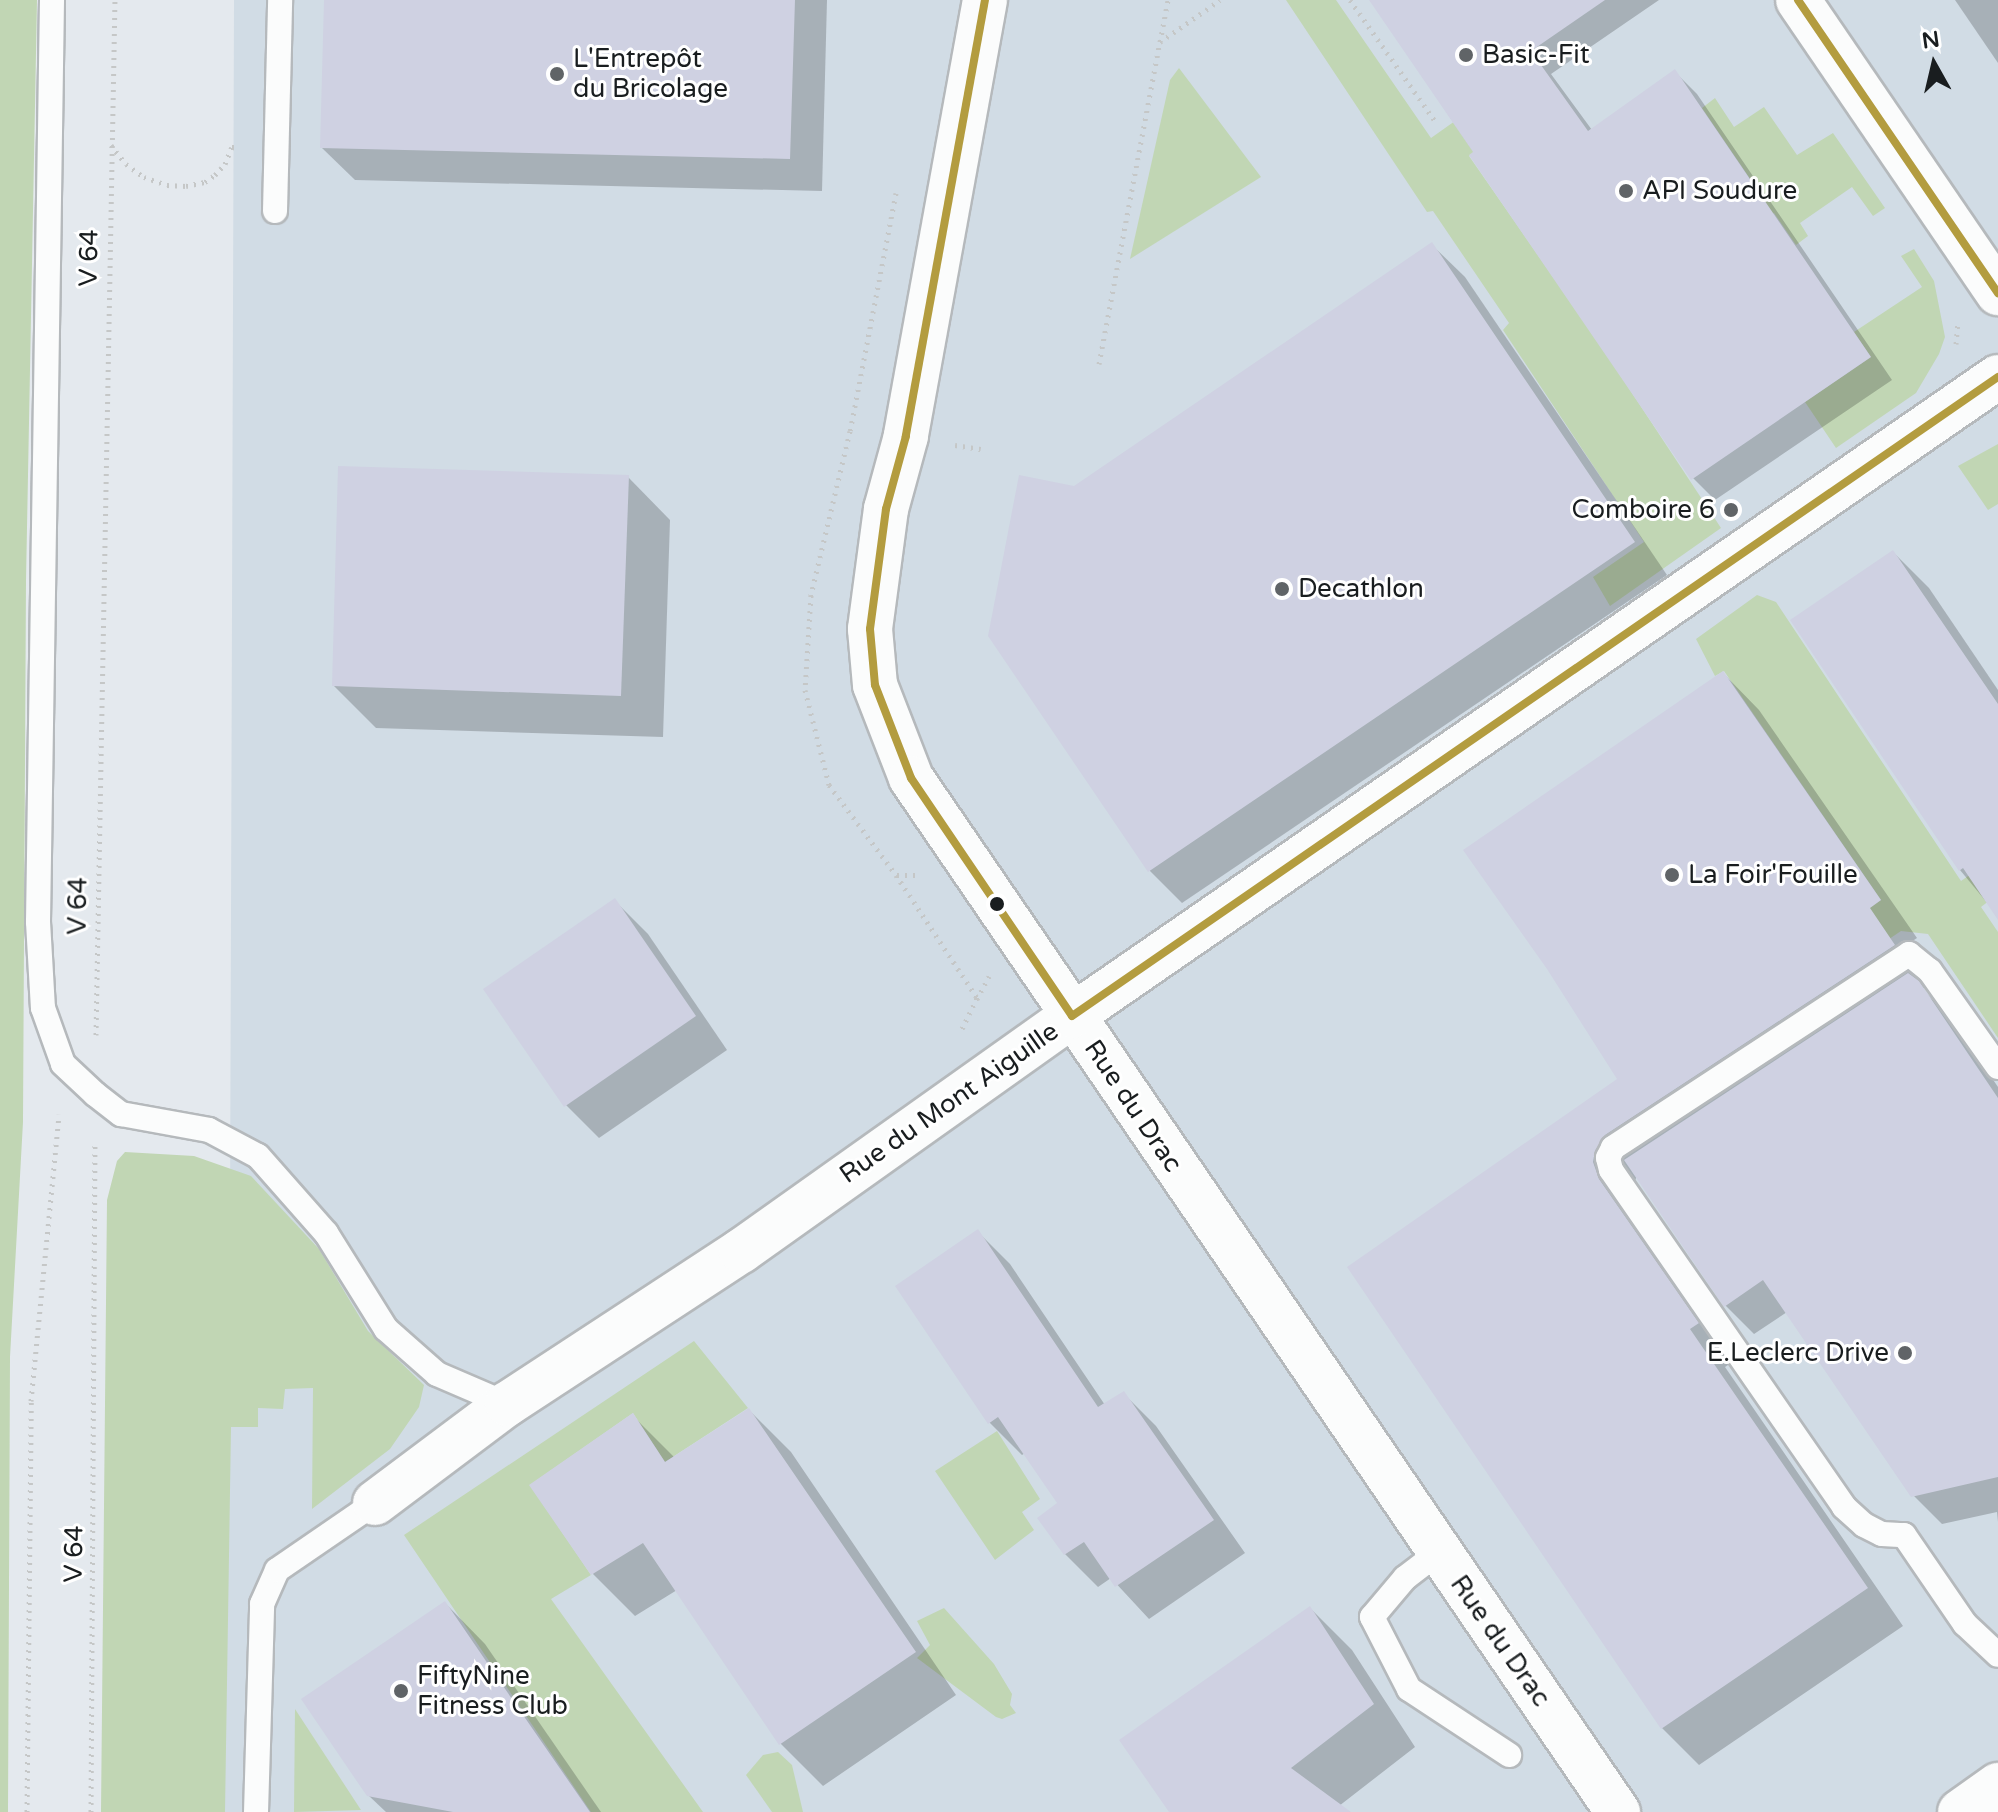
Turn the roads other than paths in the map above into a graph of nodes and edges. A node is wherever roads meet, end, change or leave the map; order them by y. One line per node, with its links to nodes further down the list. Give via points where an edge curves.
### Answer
1 (52, 0): 10 (lane, via 38,922 43,1008 63,1064 95,1094 121,1114 209,1130 258,1156 326,1233 386,1329 437,1374)
2 (280, 0): 5 (lane)
3 (985, 0): 8 (street, Rue du Drac, via 906,436 886,509 870,629 875,685 911,778)
4 (1798, 0): 6 (street)
5 (275, 211)
6 (1998, 293)
7 (1998, 377): 8 (street, Rue du Mont Aiguille)
8 (1072, 1016): 10 (street, Rue du Mont Aiguille, via 741,1251); 12 (street, Rue du Drac)
9 (1998, 1067): 13 (lane, via 1930,971 1909,954 1613,1148 1608,1158 1611,1170 1844,1507 1882,1534 1904,1535 1965,1624)
10 (507, 1404): 11 (street, Rue du Mont Aiguille)
11 (375, 1503): 16 (lane, via 277,1570 262,1604)
12 (1439, 1552): 14 (lane, via 1405,1578 1372,1617 1409,1689); 17 (street, Rue du Drac)
13 (1998, 1655)
14 (1509, 1755)
15 (1998, 1785): 18 (street)
16 (256, 1812)
17 (1618, 1812)
18 (1960, 1812)

